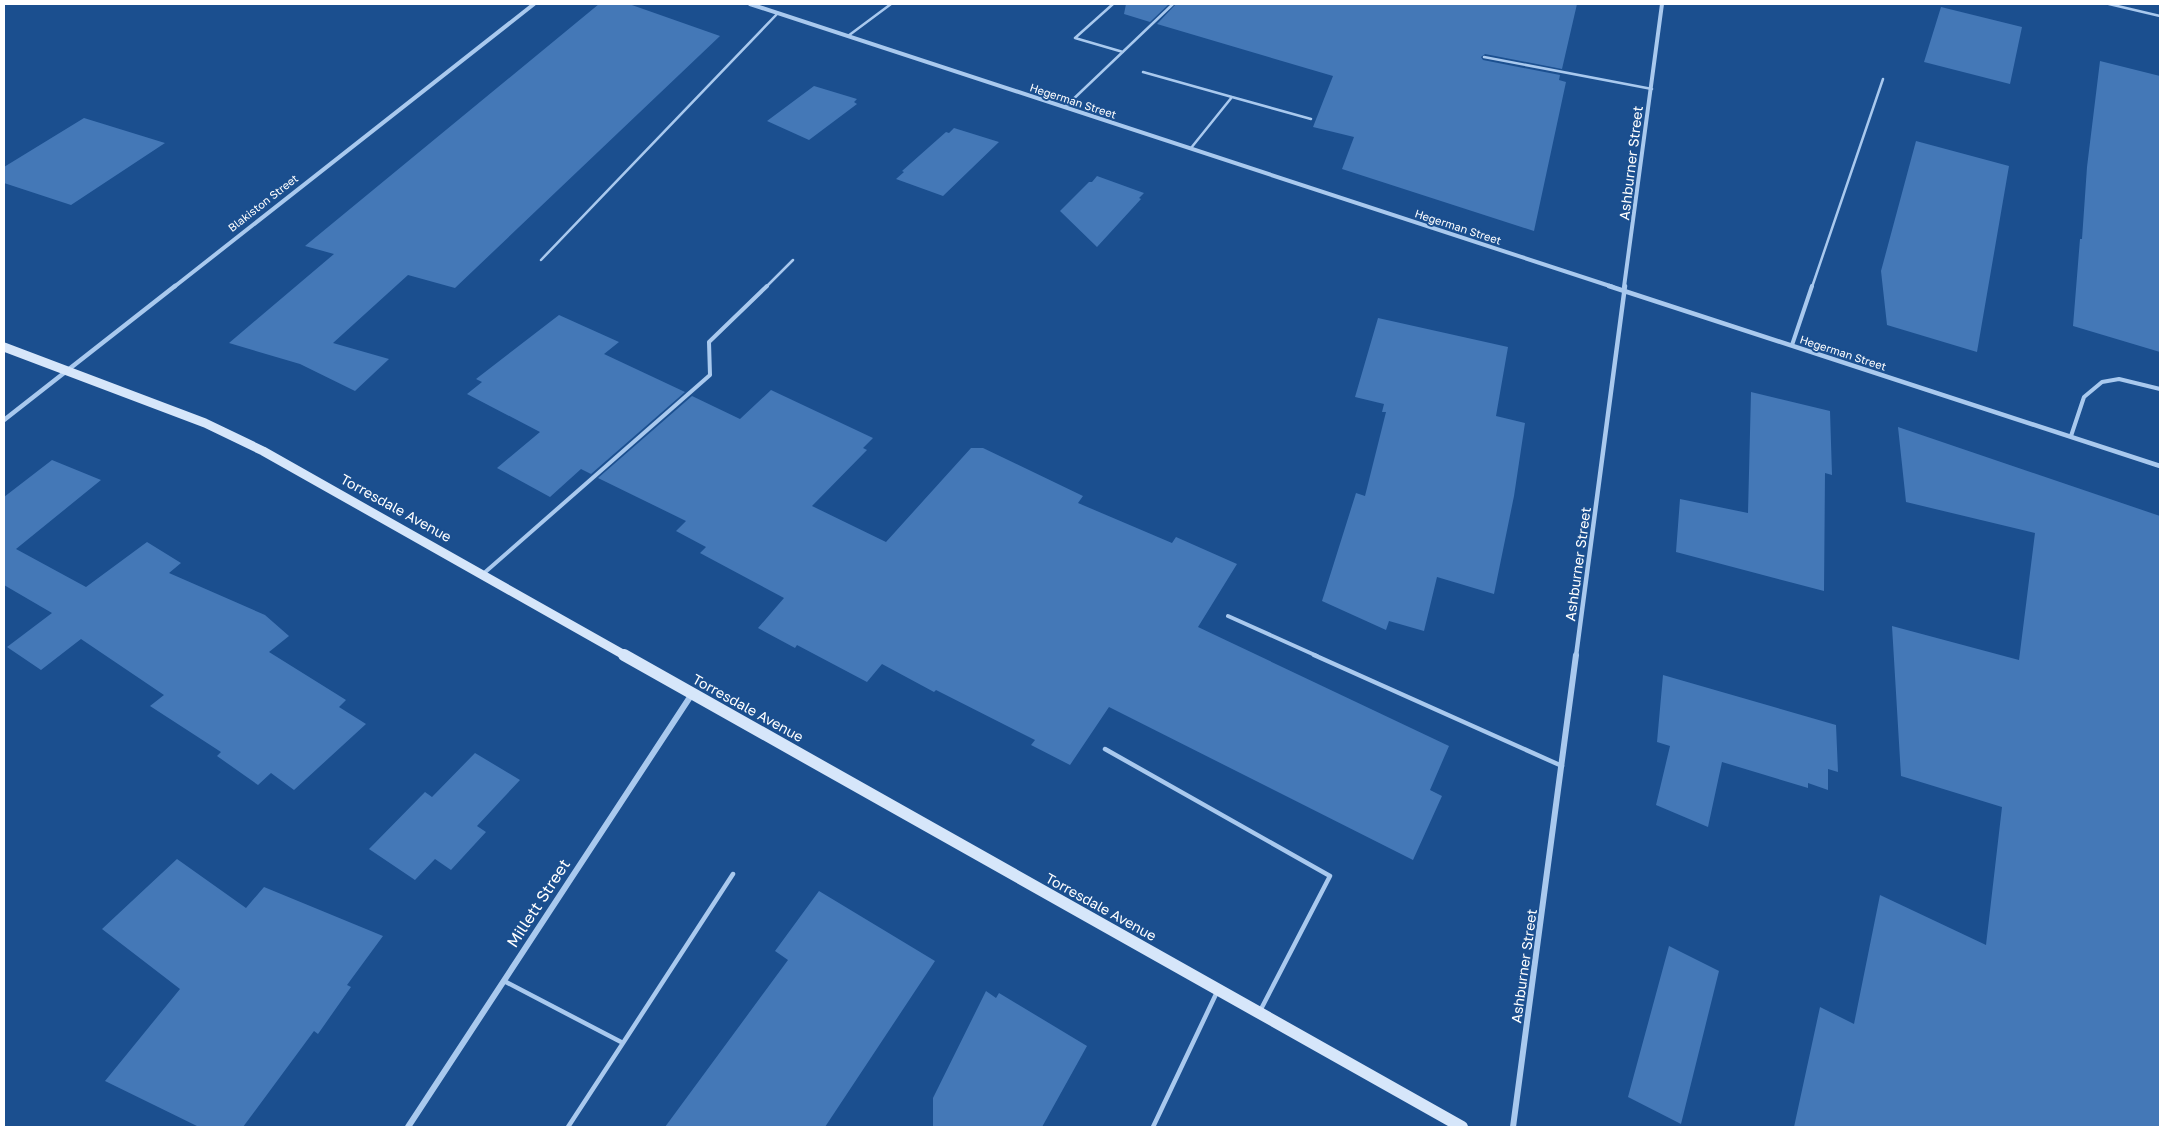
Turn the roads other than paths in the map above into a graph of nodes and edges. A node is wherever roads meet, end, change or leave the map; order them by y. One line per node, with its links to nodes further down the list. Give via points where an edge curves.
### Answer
1 (534, 4): 25 (street, Blakiston Street)
2 (750, 4): 8 (street, Hegerman Street)
3 (891, 4): 10 (lane)
4 (1113, 4): 11 (lane, via 1075,38)
5 (1173, 4): 11 (lane)
6 (1662, 4): 15 (street, Ashburner Street)
7 (2110, 4): 9 (lane)
8 (778, 13): 10 (street, Hegerman Street); 20 (lane)
9 (2160, 16)
10 (848, 36): 17 (street, Hegerman Street)
11 (1123, 52): 17 (lane)
12 (1484, 58): 15 (lane)
13 (1143, 72): 16 (lane)
14 (1883, 79): 23 (lane)
15 (1652, 89): 22 (street, Ashburner Street)
16 (1232, 97): 18 (lane); 19 (lane)
17 (1065, 107): 19 (street, Hegerman Street)
18 (1311, 119)
19 (1191, 148): 22 (street, Hegerman Street)
20 (541, 260)
21 (793, 260): 30 (lane, via 709,342 710,375)
22 (1626, 292): 23 (street, Hegerman Street); 34 (street, Ashburner Street)
23 (1792, 345): 28 (street, Hegerman Street)
24 (4, 348): 25 (street, Torresdale Avenue)
25 (64, 371): 27 (street, Blakiston Street); 30 (street, Torresdale Avenue, via 205,423 264,451)
26 (2160, 389): 28 (lane, via 2120,379 2102,382 2084,397)
27 (4, 420)
28 (2071, 436): 29 (street, Hegerman Street)
29 (2160, 466)
30 (483, 574): 32 (street, Torresdale Avenue)
31 (1228, 616): 34 (lane)
32 (692, 694): 36 (street, Millett Street); 37 (street, Torresdale Avenue)
33 (1105, 749): 38 (lane, via 1330,876)
34 (1562, 766): 44 (street, Ashburner Street)
35 (734, 874): 39 (lane)
36 (504, 981): 39 (lane); 40 (street, Millett Street)
37 (1218, 990): 38 (street, Torresdale Avenue); 42 (lane)
38 (1259, 1013): 43 (street, Torresdale Avenue)
39 (623, 1043): 41 (lane)
40 (408, 1127)
41 (568, 1127)
42 (1153, 1127)
43 (1462, 1127)
44 (1513, 1127)

